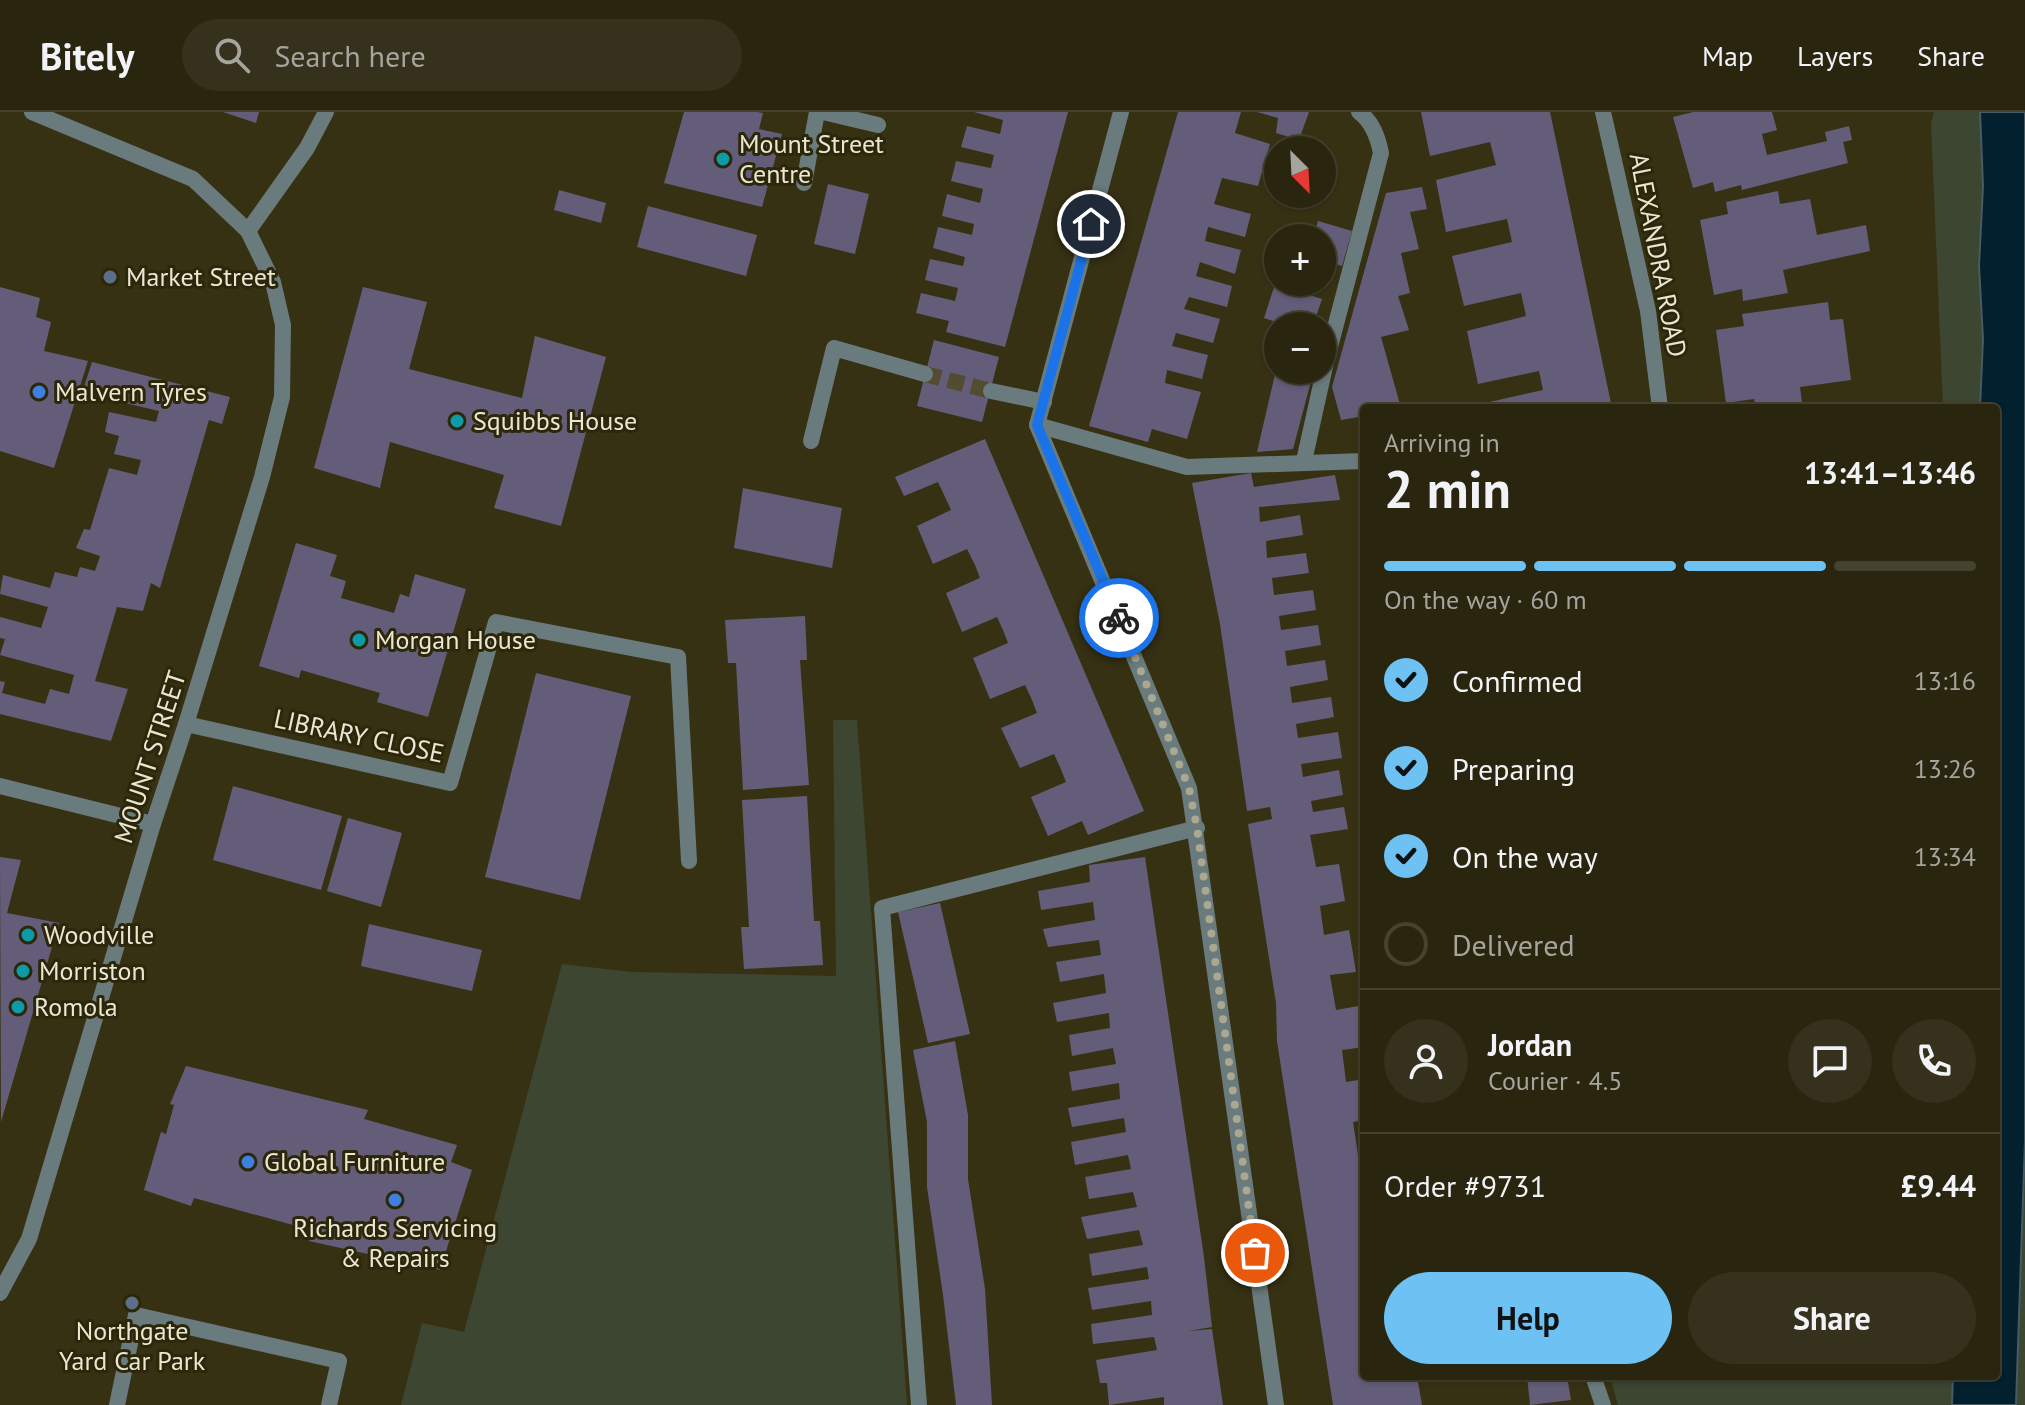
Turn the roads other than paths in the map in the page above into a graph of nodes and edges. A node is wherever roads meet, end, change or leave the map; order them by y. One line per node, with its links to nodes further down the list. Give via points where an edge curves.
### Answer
1 (32, 112): 9 (street, MOUNT STREET, via 193,179)
2 (326, 112): 9 (street)
3 (820, 112): 7 (street); 8 (street)
4 (1121, 112): 12 (street)
5 (1359, 112): 16 (street, via 1377,135 1381,153)
6 (1603, 112): 13 (street, ALEXANDRA ROAD, via 1648,311)
7 (878, 125)
8 (804, 183)
9 (248, 231): 18 (street, MOUNT STREET, via 273,282 283,325 282,397)
10 (925, 374): 15 (street, via 834,348)
11 (991, 391): 12 (street)
12 (1044, 402): 14 (street)
13 (1660, 404)
14 (1037, 425): 16 (street, via 1187,467); 21 (street, via 1189,788)
15 (811, 441)
16 (1304, 461): 17 (street)
17 (1360, 461)
18 (186, 724): 20 (street, MOUNT STREET); 22 (street, LIBRARY CLOSE, via 450,783 496,622 678,657)
19 (0, 786): 20 (street)
20 (153, 824): 23 (street, MOUNT STREET, via 29,1239)
21 (1197, 828): 27 (street, via 882,908); 28 (street)
22 (689, 861)
23 (0, 1293)
24 (1594, 1380): 29 (street)
25 (117, 1405): 26 (street, via 136,1315 339,1361)
26 (329, 1405)
27 (919, 1405)
28 (1276, 1405)
29 (1603, 1405)

